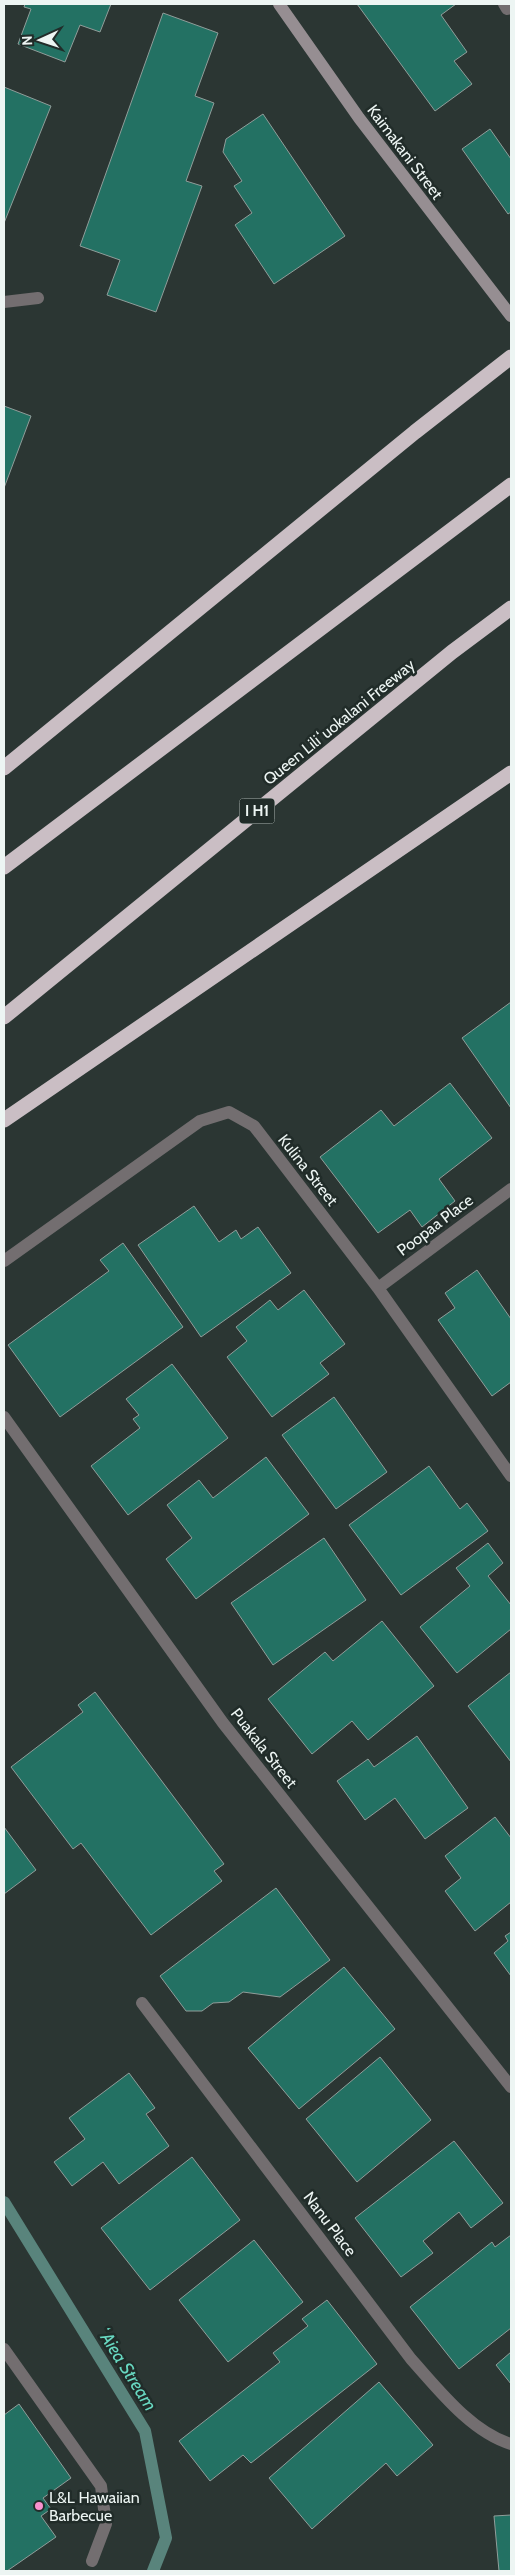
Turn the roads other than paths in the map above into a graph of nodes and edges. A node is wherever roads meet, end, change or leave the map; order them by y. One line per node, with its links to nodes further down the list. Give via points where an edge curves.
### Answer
1 (279, 4): 4 (street, Kaimakani Street, via 359,118)
2 (38, 298): 3 (street)
3 (4, 302)
4 (511, 316)
5 (511, 357): 8 (highway)
6 (511, 485): 10 (highway)
7 (511, 608): 11 (highway, Queen Liliʻuokalani Freeway / I H1, via 436,664)
8 (4, 768)
9 (511, 774): 12 (highway)
10 (4, 867)
11 (4, 1017)
12 (4, 1120)
13 (511, 1189): 15 (street, Poopaa Place)
14 (4, 1261): 15 (street, Kulina Street, via 200,1121 228,1112 254,1126)
15 (378, 1288): 17 (street, Kulina Street)
16 (4, 1418): 19 (street, Puakala Street, via 223,1723)
17 (511, 1476)
18 (142, 2003): 21 (street, Nanu Place, via 411,2359 453,2406 499,2441)
19 (511, 2088)
20 (4, 2349): 22 (street, via 101,2486 106,2524)
21 (511, 2444)
22 (92, 2561)

